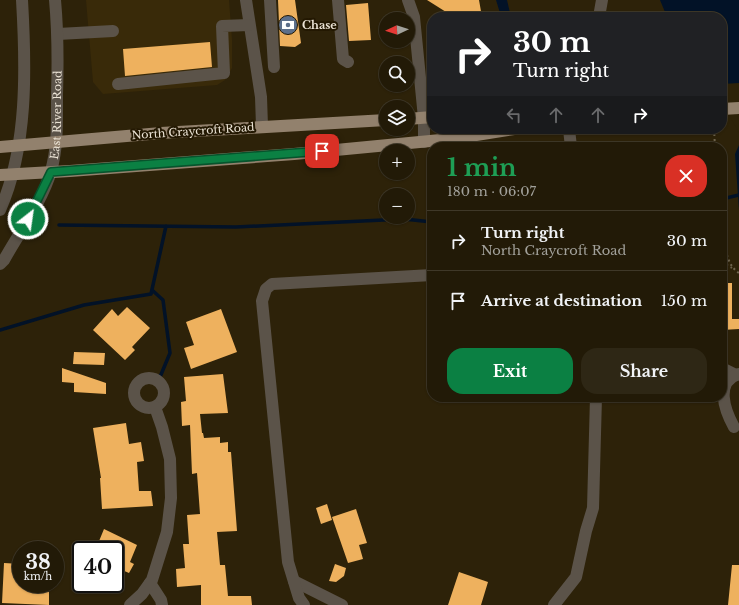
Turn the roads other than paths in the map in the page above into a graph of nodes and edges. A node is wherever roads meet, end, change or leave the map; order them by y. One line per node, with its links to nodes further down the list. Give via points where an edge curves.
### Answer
1 (22, 0): 26 (street, via 24,43)
2 (55, 0): 11 (street, East River Road)
3 (246, 0): 9 (street)
4 (270, 0): 13 (street)
5 (338, 0): 12 (street, via 343,59)
6 (408, 0): 17 (street, via 414,17)
7 (602, 0): 8 (street)
8 (600, 12)
9 (249, 25): 14 (street, via 222,26 224,74); 22 (street, via 261,97)
10 (113, 31): 11 (street)
11 (58, 34): 24 (street, East River Road)
12 (348, 62)
13 (274, 67)
14 (118, 84)
15 (739, 108): 16 (main road)
16 (727, 109)
17 (427, 111)
18 (427, 118): 19 (main road)
19 (415, 119)
20 (379, 120): 22 (main road, North Craycroft Road)
21 (427, 124): 25 (street)
22 (262, 126): 24 (main road, North Craycroft Road)
23 (479, 134): 25 (main road)
24 (56, 141): 26 (main road, North Craycroft Road); 28 (street, East River Road)
25 (424, 142): 28 (main road)
26 (19, 146): 27 (main road, North Craycroft Road); 29 (street)
27 (0, 147)
28 (51, 172): 29 (main road); 32 (street, East River Road, via 38,200)
29 (13, 174): 30 (main road); 31 (street)
30 (0, 175)
31 (0, 210)
32 (0, 264)
33 (427, 275): 41 (street, via 272,284 266,289 262,301 288,562)
34 (727, 370): 35 (street)
35 (738, 374): 36 (street)
36 (727, 381)
37 (596, 402): 47 (street, via 593,508 576,577)
38 (723, 402): 40 (street)
39 (155, 407): 42 (street, via 170,459 171,498 167,532)
40 (734, 427)
41 (294, 581): 45 (street); 46 (street)
42 (150, 583): 43 (street); 44 (street)
43 (130, 605)
44 (162, 605)
45 (304, 605)
46 (342, 605)
47 (554, 605)

